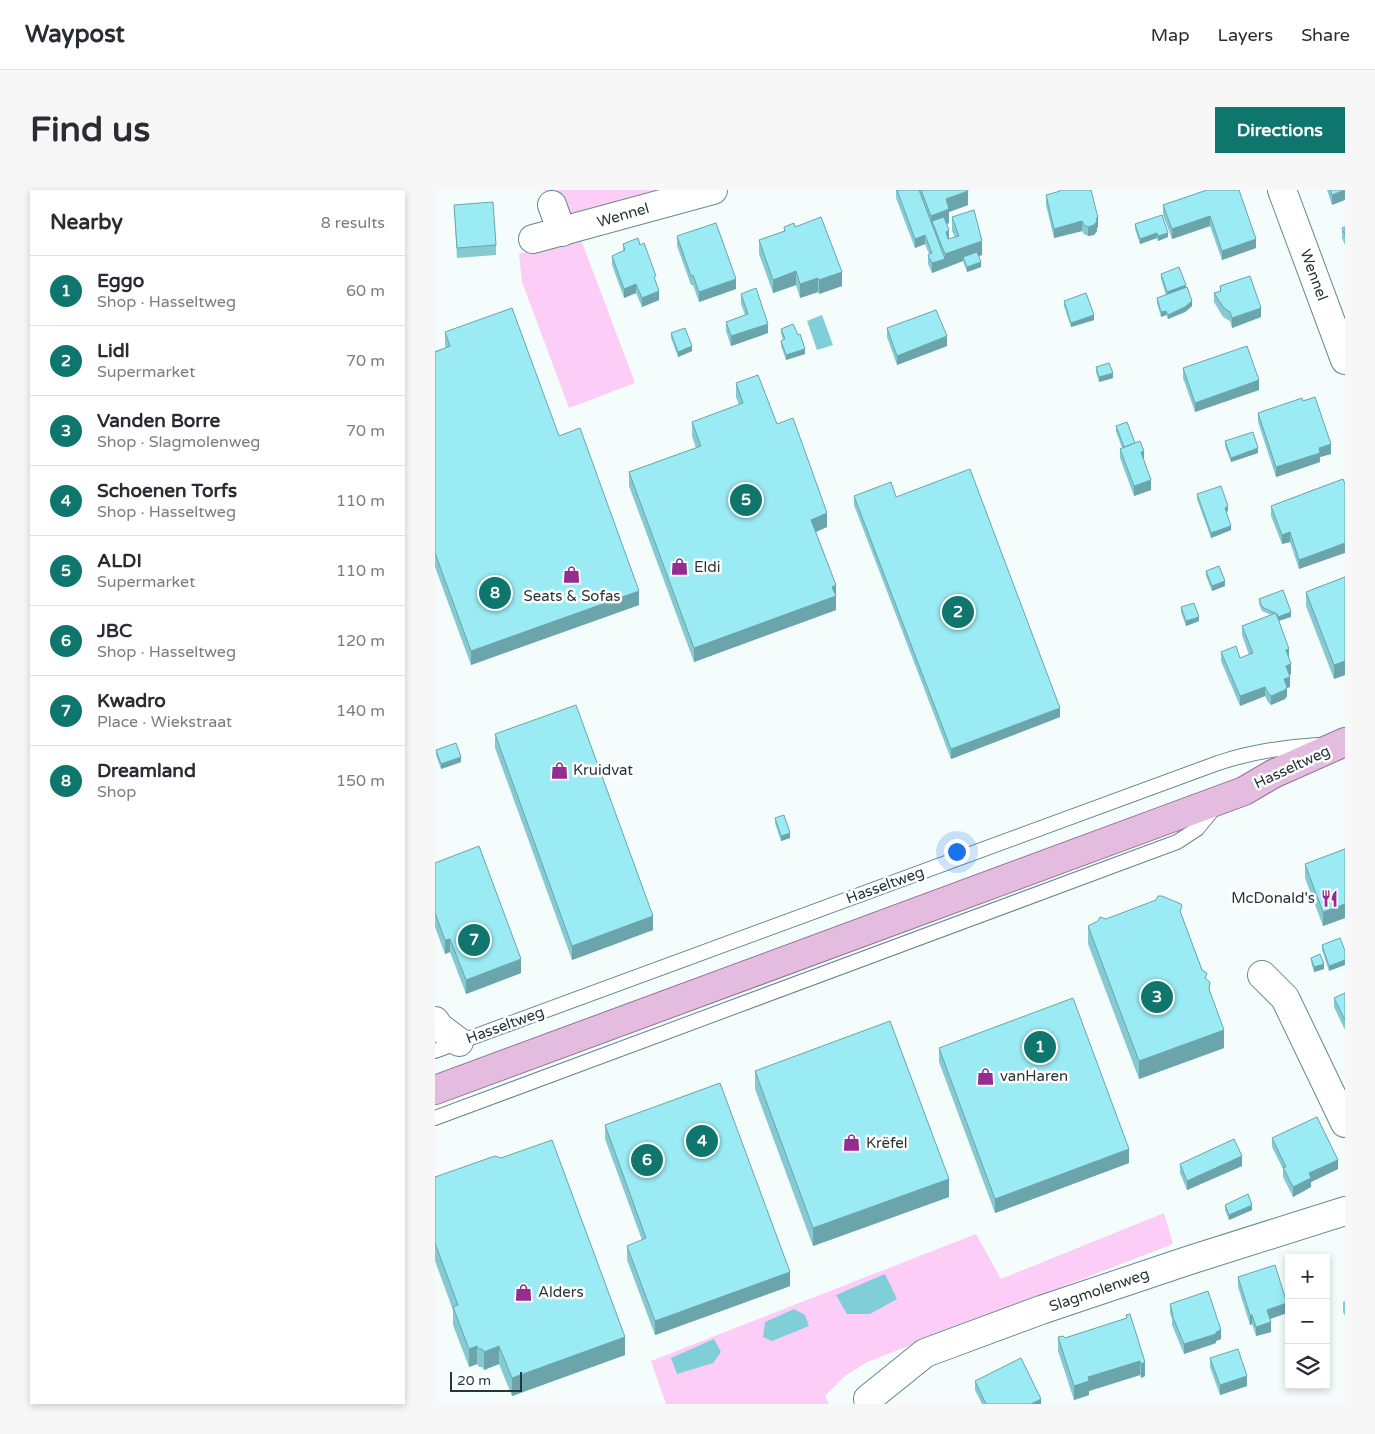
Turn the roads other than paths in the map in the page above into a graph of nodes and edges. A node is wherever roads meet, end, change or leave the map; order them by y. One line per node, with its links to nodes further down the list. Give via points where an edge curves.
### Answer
1 (713, 190): 4 (street, Wennel)
2 (1282, 190): 6 (street, Wennel)
3 (552, 205): 4 (street)
4 (562, 232): 5 (street, Wennel)
5 (533, 239)
6 (1345, 360)
7 (1344, 749): 8 (main road, Hasseltweg, via 1273,774); 11 (lane, Hasseltweg, via 1271,749 1227,760)
8 (1233, 795): 12 (main road, Hasseltweg); 13 (lane, Hasseltweg, via 1197,829 1177,842)
9 (1262, 974): 14 (street, via 1285,998)
10 (435, 1021): 11 (street)
11 (447, 1046)
12 (435, 1090)
13 (435, 1118)
14 (1345, 1123)
15 (1345, 1211): 16 (street, Slagmolenweg, via 1162,1269 925,1353)
16 (868, 1399)

